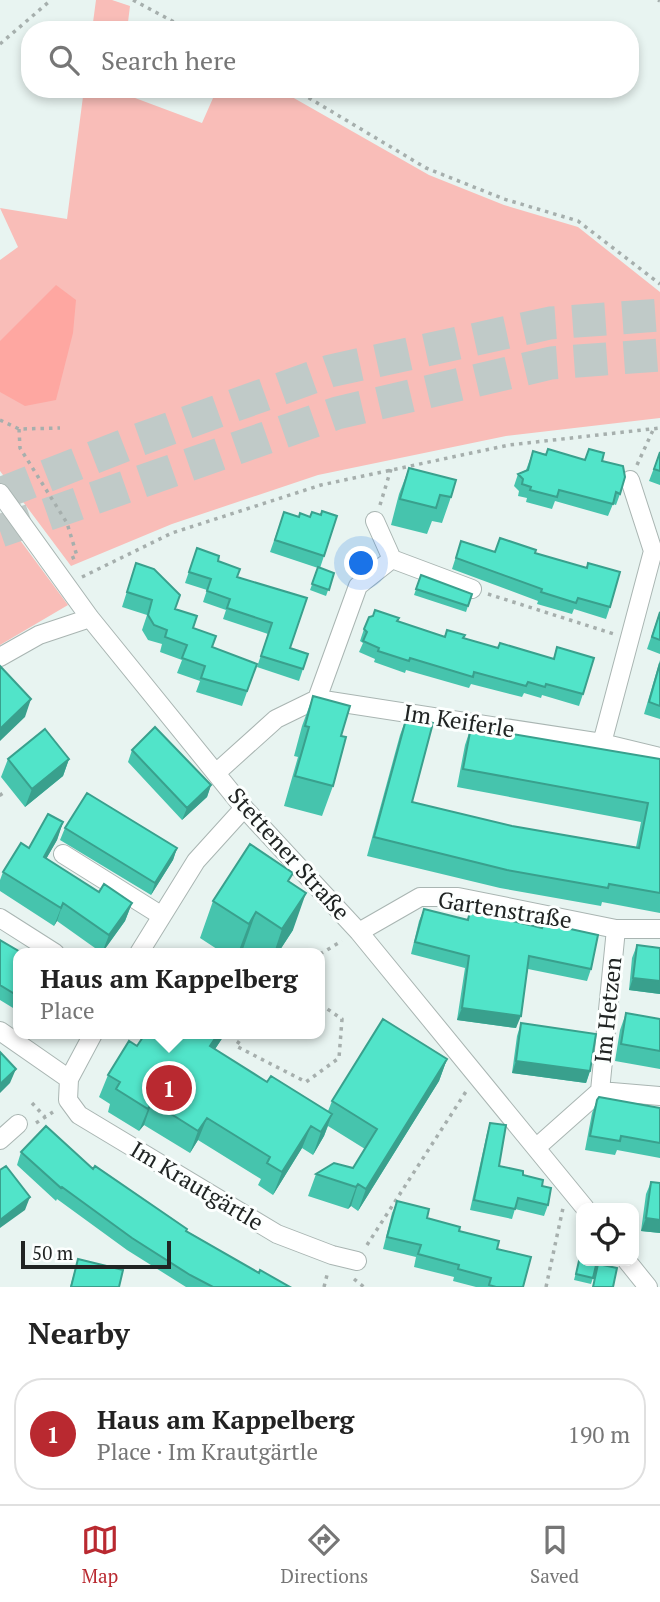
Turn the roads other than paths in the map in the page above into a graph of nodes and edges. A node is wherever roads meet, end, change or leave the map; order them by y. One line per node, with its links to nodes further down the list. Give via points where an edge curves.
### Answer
1 (630, 480): 9 (street, via 653,551)
2 (0, 494): 6 (street, Stettener Straße)
3 (376, 521): 4 (street)
4 (392, 559): 5 (street); 8 (street, via 358,586)
5 (472, 589)
6 (90, 618): 7 (street, via 39,635); 11 (street, Stettener Straße)
7 (0, 657)
8 (317, 699): 9 (street, Im Keiferle); 11 (street, via 276,719)
9 (601, 743): 10 (street, Im Keiferle)
10 (660, 757)
11 (216, 773): 12 (street, Stettener Straße)
12 (244, 808): 14 (street, via 196,861); 18 (street, Stettener Straße)
13 (63, 853): 14 (street)
14 (162, 916): 20 (street)
15 (0, 918): 19 (street)
16 (616, 929): 17 (street, Gartenstraße); 18 (street, Gartenstraße, via 458,897 420,897); 24 (street, Im Hetzen)
17 (660, 929)
18 (359, 932): 28 (street, Stettener Straße)
19 (47, 948)
20 (142, 948)
21 (0, 1031): 23 (street)
22 (90, 1039): 23 (street)
23 (69, 1079): 30 (street, Im Krautgärtle, via 68,1100 79,1115 276,1234)
24 (600, 1091): 25 (street, Im Hetzen); 28 (street, Im Hetzen)
25 (660, 1096)
26 (18, 1124): 27 (street)
27 (0, 1140)
28 (537, 1147): 29 (street, Stettener Straße)
29 (582, 1203)
30 (357, 1261)
31 (633, 1266): 32 (street)
32 (652, 1283)

